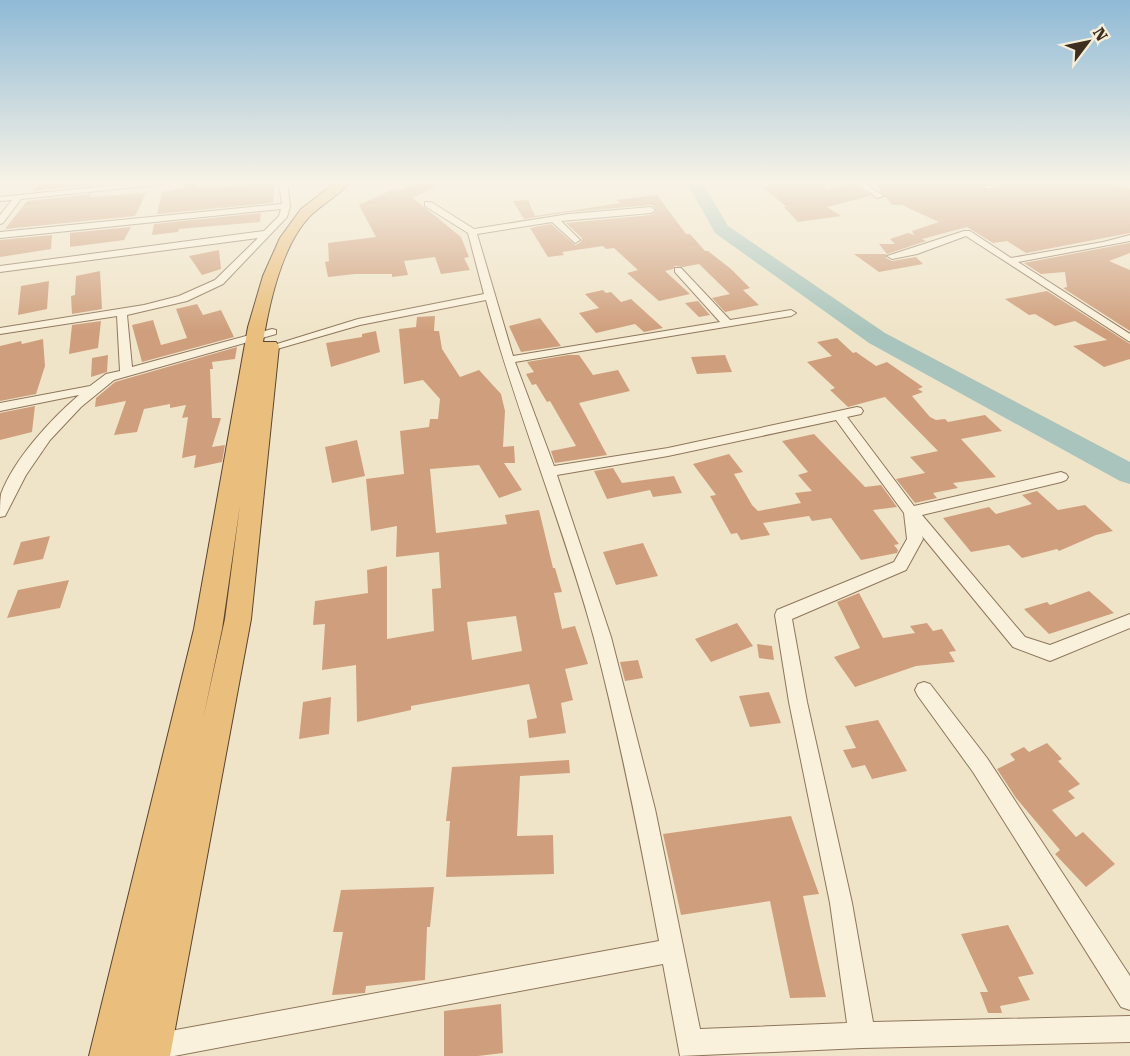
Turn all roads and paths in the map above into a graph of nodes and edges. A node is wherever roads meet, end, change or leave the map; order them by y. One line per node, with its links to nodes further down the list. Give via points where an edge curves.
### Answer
1 (27, 232): 7 (street)
2 (291, 232): 19 (highway, via 271,276)
3 (305, 232): 19 (highway, via 286,273)
4 (472, 232): 14 (street)
5 (567, 232): 9 (street)
6 (265, 234): 12 (street); 15 (street, via 219,282 208,288)
7 (0, 235)
8 (1130, 238): 11 (street)
9 (575, 240)
10 (892, 256): 11 (street, via 967,233)
11 (1009, 261): 20 (street)
12 (0, 269)
13 (678, 270): 17 (street)
14 (491, 296): 19 (street); 21 (street)
15 (122, 312): 18 (street); 22 (street)
16 (791, 313): 17 (street)
17 (726, 322): 21 (street)
18 (0, 331)
19 (266, 338): 22 (street); 38 (highway, via 238,619); 39 (highway, via 208,629)
20 (1130, 339)
21 (508, 360): 27 (street)
22 (126, 371): 23 (street)
23 (93, 388): 24 (street); 29 (street, via 28,460)
24 (0, 407)
25 (857, 411): 26 (street)
26 (838, 414): 27 (street, via 668,453); 30 (street)
27 (549, 472): 33 (street, via 605,649 645,809)
28 (1061, 477): 30 (street)
29 (0, 512)
30 (911, 512): 31 (street, via 1019,642 1050,653); 36 (street, via 915,539 900,566 783,615 841,903)
31 (1130, 621)
32 (924, 690): 34 (street, via 980,765)
33 (673, 950): 37 (street); 38 (street)
34 (1130, 998)
35 (1130, 1029): 36 (street)
36 (862, 1035): 37 (street)
37 (692, 1049)
38 (150, 1052)
39 (110, 1056)

